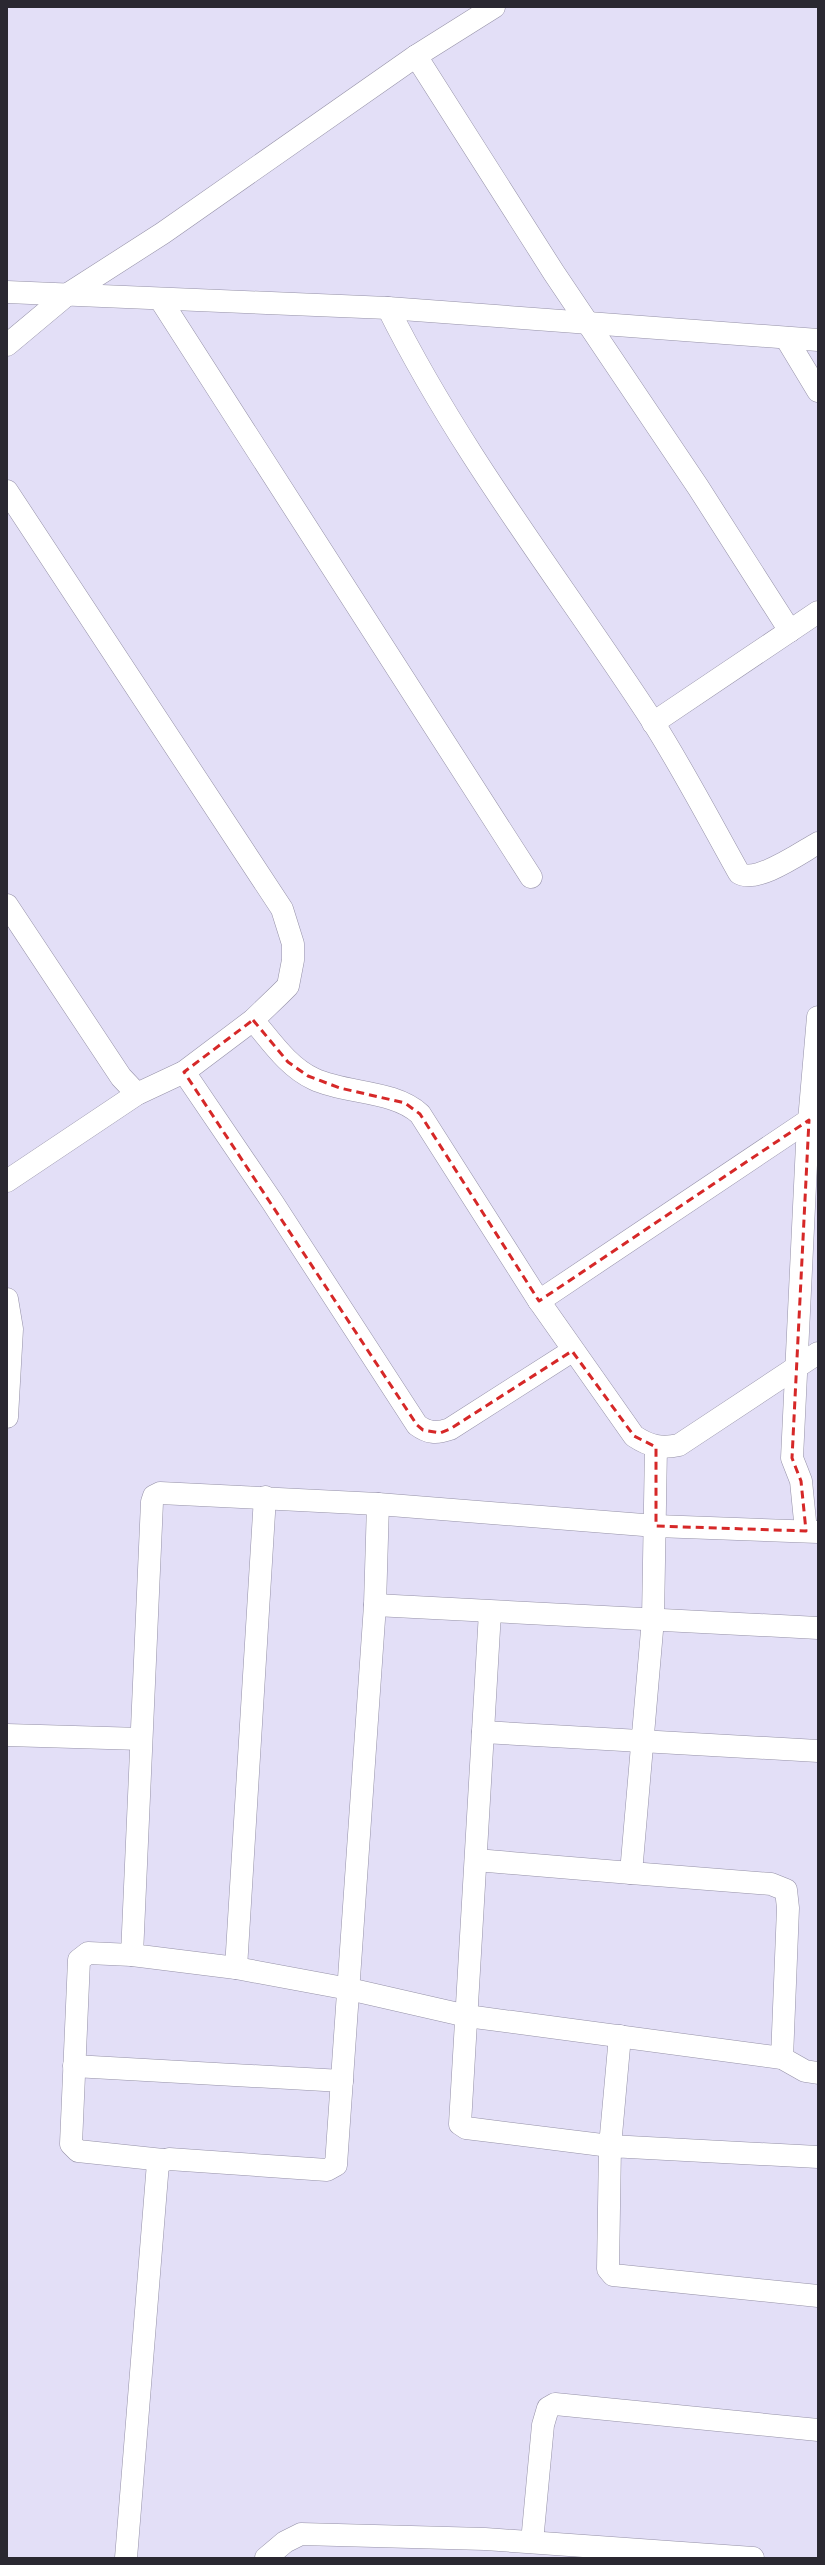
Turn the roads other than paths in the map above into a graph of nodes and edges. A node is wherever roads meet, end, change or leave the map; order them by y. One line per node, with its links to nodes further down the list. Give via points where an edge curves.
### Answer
1 (494, 7): 2 (street)
2 (416, 56): 4 (street, via 163,233); 7 (street, via 554,273)
3 (7, 292): 4 (street)
4 (68, 294): 5 (street); 10 (street)
5 (160, 299): 6 (street); 17 (street)
6 (388, 308): 7 (street); 15 (street, via 406,345 485,475)
7 (590, 323): 8 (street); 14 (street)
8 (786, 338): 9 (street); 11 (street)
9 (818, 340)
10 (7, 345)
11 (818, 391)
12 (7, 491): 20 (street, via 282,909 293,944 291,976 288,986)
13 (818, 612): 14 (street)
14 (790, 631): 15 (street)
15 (653, 724): 16 (street, via 739,873 747,877 761,874)
16 (818, 843)
17 (531, 877)
18 (7, 905): 22 (street, via 121,1077)
19 (818, 1017): 23 (street)
20 (253, 1020): 21 (street); 26 (street, via 288,1062 308,1076 340,1088 405,1103 420,1114)
21 (184, 1072): 22 (street); 27 (street, via 273,1203 417,1425 423,1430 440,1433 450,1429)
22 (137, 1094): 24 (street)
23 (809, 1120): 26 (street); 29 (street)
24 (7, 1181)
25 (7, 1299): 30 (street, via 12,1329)
26 (539, 1301): 27 (street)
27 (572, 1351): 31 (street, via 634,1436 645,1444)
28 (818, 1353): 29 (street)
29 (796, 1368): 31 (street, via 679,1445); 35 (street, via 792,1458 801,1481)
30 (7, 1417)
31 (656, 1447): 34 (street)
32 (265, 1497): 33 (street); 42 (street, via 160,1493 152,1498); 48 (street)
33 (378, 1504): 34 (street); 36 (street)
34 (656, 1526): 35 (street); 38 (street)
35 (812, 1531)
36 (375, 1605): 37 (street); 49 (street)
37 (490, 1612): 38 (street); 40 (street)
38 (653, 1619): 39 (street); 43 (street)
39 (818, 1628)
40 (483, 1732): 43 (street); 45 (street)
41 (7, 1735): 42 (street)
42 (141, 1739): 47 (street)
43 (644, 1742): 44 (street); 46 (street)
44 (818, 1751)
45 (476, 1860): 46 (street); 50 (street)
46 (631, 1872): 52 (street, via 771,1884 786,1890 788,1908)
47 (132, 1955): 48 (street); 53 (street, via 88,1953 80,1958)
48 (236, 1968): 49 (street)
49 (349, 1989): 50 (street); 55 (street)
50 (467, 2016): 51 (street); 56 (street, via 459,2121 463,2127)
51 (620, 2036): 52 (street); 56 (street)
52 (782, 2058): 54 (street, via 805,2071)
53 (74, 2066): 55 (street); 58 (street, via 71,2144 74,2149)
54 (818, 2073)
55 (342, 2080): 58 (street, via 336,2165 333,2169)
56 (610, 2146): 57 (street); 59 (street, via 608,2269 611,2274)
57 (818, 2157)
58 (163, 2160): 62 (street, via 157,2167)
59 (818, 2296)
60 (818, 2430): 61 (street, via 555,2404 548,2408 543,2424)
61 (532, 2542): 63 (street, via 301,2534 285,2542); 64 (street)
62 (126, 2558)
63 (266, 2558)
64 (753, 2558)

